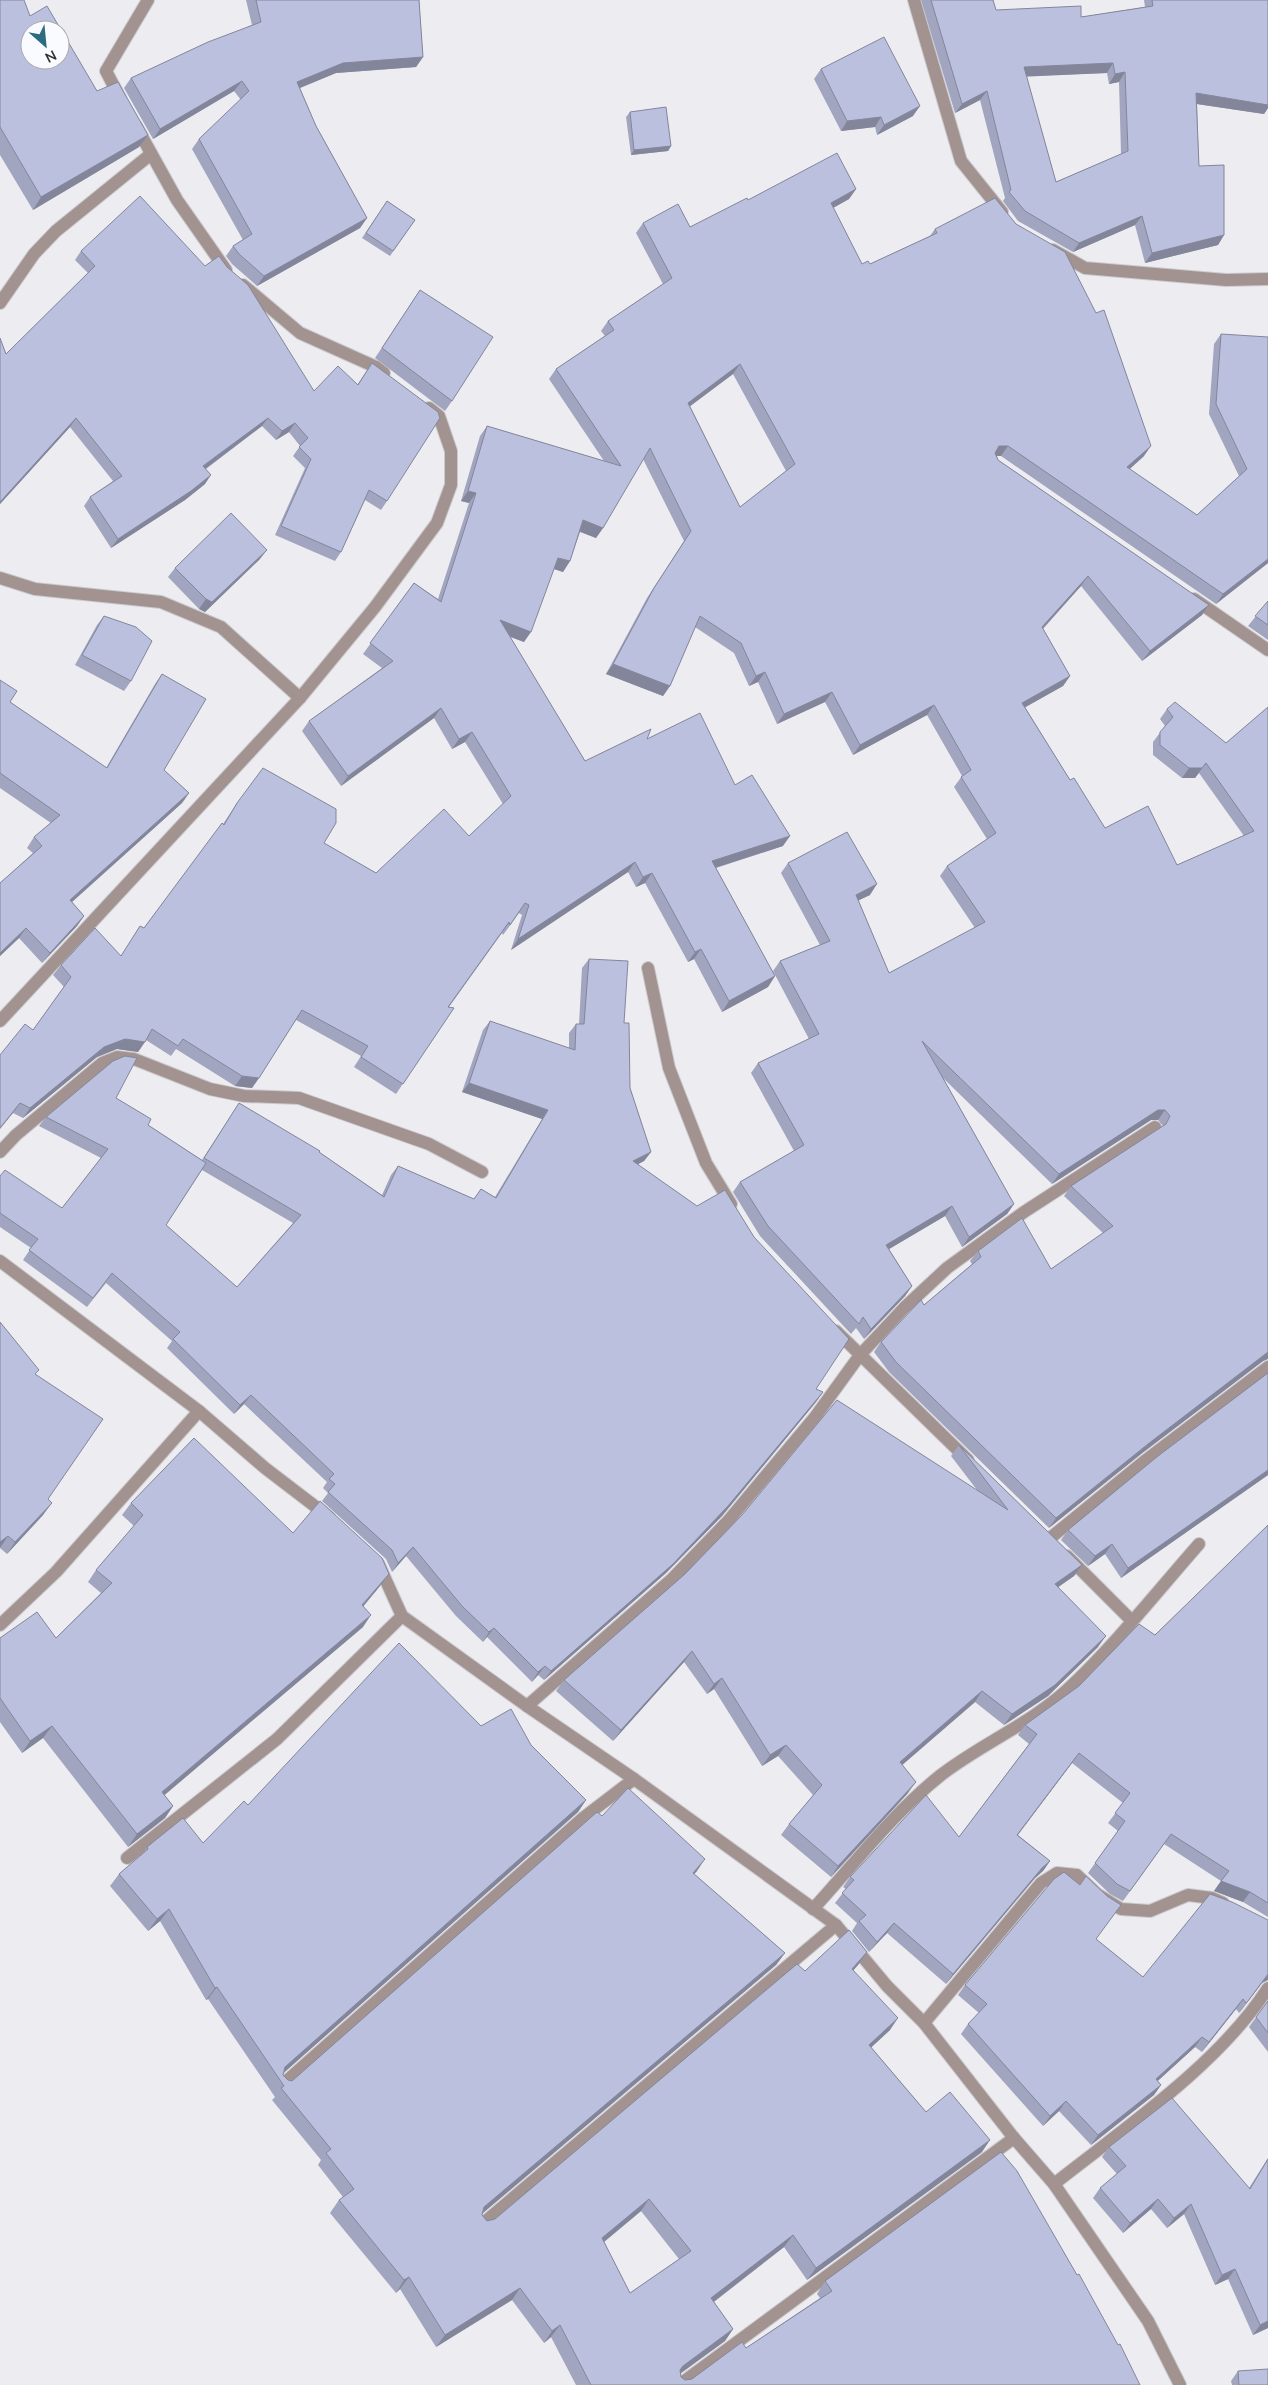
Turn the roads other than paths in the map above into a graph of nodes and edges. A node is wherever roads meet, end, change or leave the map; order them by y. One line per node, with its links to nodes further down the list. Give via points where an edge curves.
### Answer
1 (148, 0): 3 (street, via 106,71)
2 (914, 0): 4 (street, via 962,161)
3 (151, 154): 7 (street, via 56,231 34,254); 8 (street, via 177,200 226,270 300,333 376,367)
4 (1007, 219)
5 (1045, 245): 6 (street, via 1085,268 1226,280)
6 (1268, 279)
7 (0, 303)
8 (397, 383)
9 (418, 400): 13 (street, via 439,416 452,451 450,485 437,523 375,607)
10 (0, 578): 13 (street, via 35,589 161,602 221,627)
11 (1187, 595): 12 (street)
12 (1268, 650)
13 (300, 698): 15 (street)
14 (648, 968): 19 (street, via 669,1068 706,1163)
15 (0, 1021)
16 (1155, 1127): 22 (street, via 1024,1212 948,1268)
17 (0, 1152): 18 (street, via 102,1063 117,1056 134,1059 210,1089 244,1096 299,1098 429,1144)
18 (482, 1172)
19 (740, 1218)
20 (0, 1261): 24 (street)
21 (828, 1322): 22 (street)
22 (860, 1355): 25 (street); 32 (street, via 815,1417 728,1521 672,1579)
23 (1268, 1367): 30 (street, via 1046,1536)
24 (199, 1411): 26 (street); 31 (street, via 56,1572)
25 (979, 1470)
26 (341, 1528)
27 (1199, 1544): 30 (street)
28 (367, 1552): 29 (street, via 380,1565)
29 (402, 1616): 32 (street); 34 (street, via 277,1739)
30 (1132, 1621): 36 (street, via 1067,1690 1042,1710 968,1756 912,1799)
31 (0, 1625)
32 (526, 1706): 33 (street)
33 (634, 1779): 36 (street); 40 (street, via 583,1818)
34 (127, 1858)
35 (1235, 1908): 39 (street, via 1212,1898 1188,1895 1150,1911 1121,1909 1097,1894 1077,1875 1057,1873 1041,1883)
36 (813, 1909): 37 (street)
37 (836, 1925): 39 (street, via 887,1986); 43 (street)
38 (1268, 1988): 42 (street, via 1229,2036 1194,2070)
39 (924, 2023): 41 (street)
40 (282, 2085)
41 (1014, 2138): 42 (street); 44 (street)
42 (1054, 2184): 45 (street, via 1148,2321)
43 (481, 2225)
44 (679, 2385)
45 (1180, 2385)

